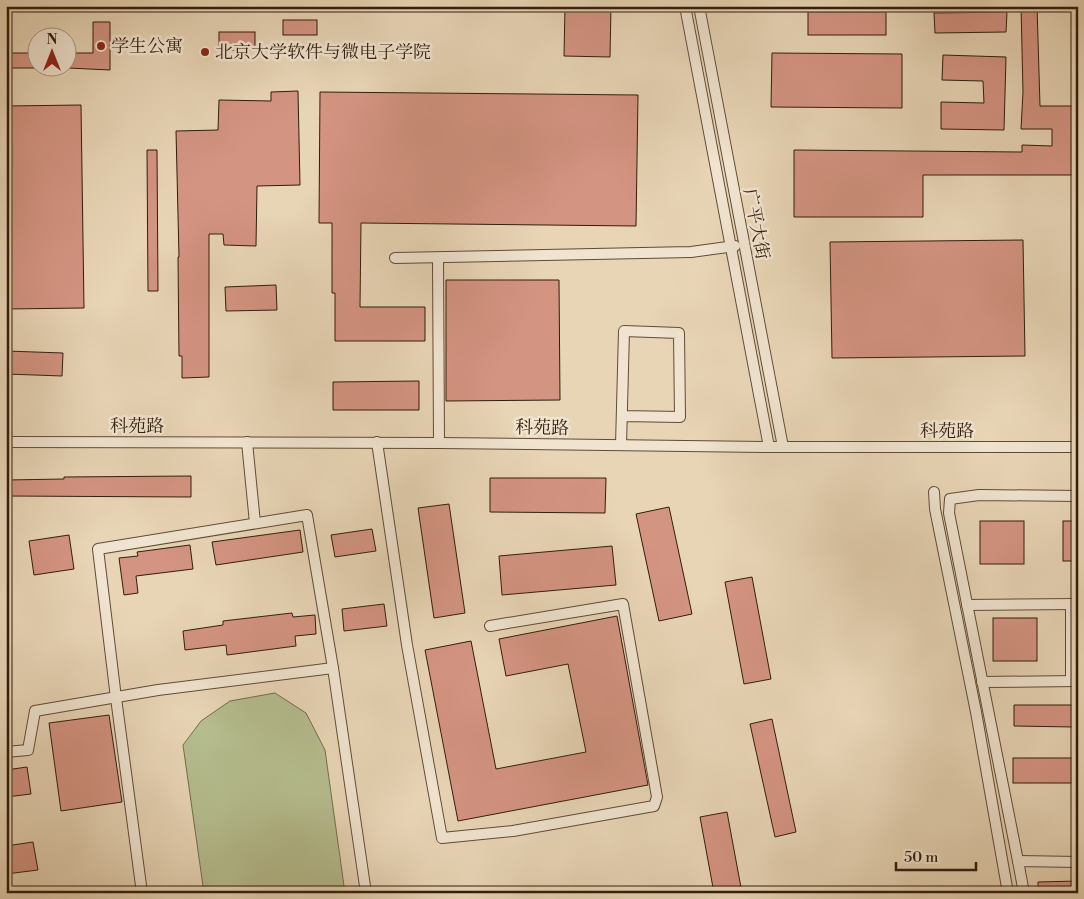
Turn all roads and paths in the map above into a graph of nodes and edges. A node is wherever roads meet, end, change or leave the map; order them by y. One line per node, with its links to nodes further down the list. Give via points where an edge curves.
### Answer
1 (685, 6): 4 (street, 广平大街)
2 (699, 6): 3 (street, 广平大街)
3 (744, 245): 4 (street); 15 (street, 广平大街)
4 (731, 247): 6 (street, via 690,252); 14 (street, 广平大街)
5 (395, 258): 6 (street)
6 (438, 258): 11 (street)
7 (622, 416): 7 (street, via 624,331 679,333 680,417); 12 (street)
8 (6, 442): 9 (street, 科苑路)
9 (247, 442): 10 (street, 科苑路); 18 (street)
10 (377, 442): 11 (street, 科苑路); 21 (street, via 407,645 442,838 513,831 654,806 657,797 622,604)
11 (440, 443): 12 (street, 科苑路)
12 (621, 445): 14 (street, 科苑路)
13 (1078, 447): 15 (street, 科苑路)
14 (769, 448): 15 (street, 科苑路)
15 (783, 448)
16 (934, 492): 31 (street)
17 (1078, 496): 20 (street, via 979,495 950,499 949,513)
18 (256, 523): 22 (street, via 307,515); 25 (street, via 98,549)
19 (1075, 604): 20 (street); 23 (street)
20 (967, 605): 24 (street)
21 (490, 626)
22 (334, 668): 25 (street); 30 (street)
23 (1075, 681): 24 (street)
24 (982, 682): 27 (street)
25 (116, 698): 26 (street, via 36,711 28,750); 29 (street)
26 (6, 752)
27 (1018, 861): 28 (street); 32 (street)
28 (1078, 862)
29 (142, 893)
30 (366, 893)
31 (1008, 893)
32 (1024, 893)

